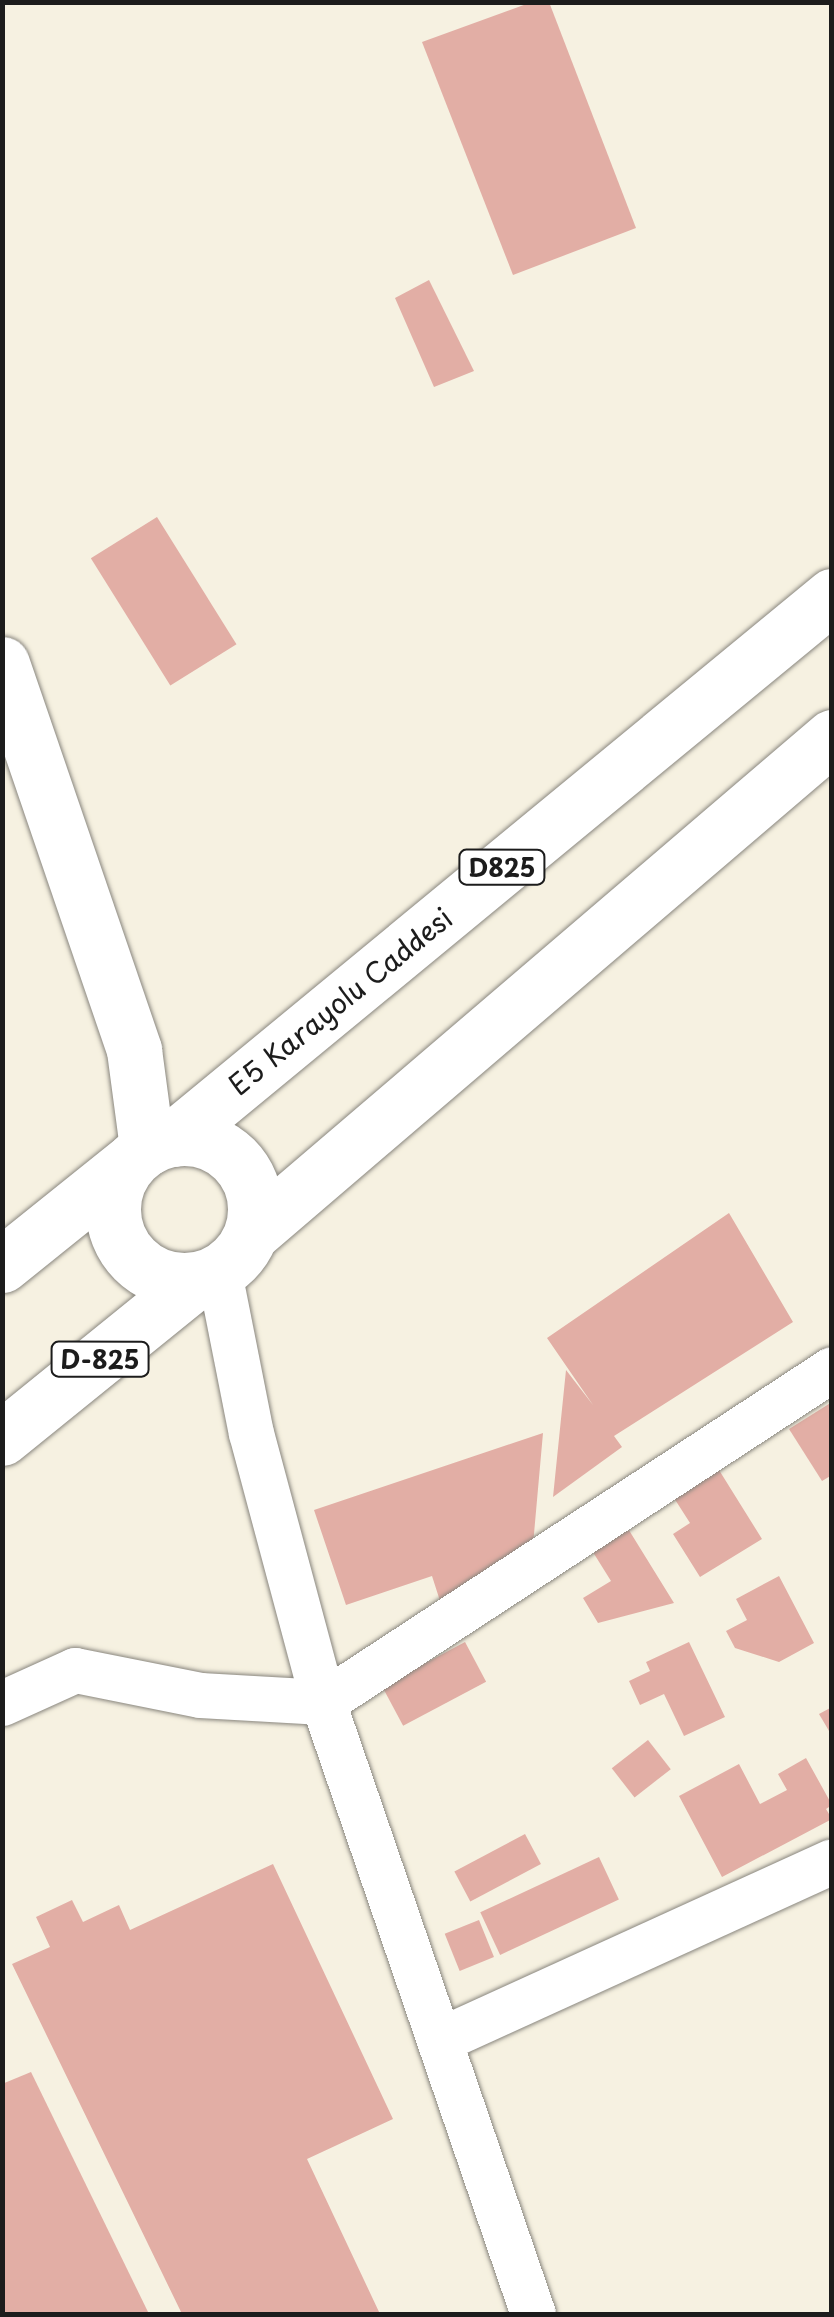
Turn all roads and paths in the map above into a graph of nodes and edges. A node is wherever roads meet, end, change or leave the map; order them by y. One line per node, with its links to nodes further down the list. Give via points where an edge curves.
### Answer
1 (832, 596): 4 (main road, E5 Karayolu Caddesi / D825)
2 (2, 664): 4 (main road, via 134,1050)
3 (832, 737): 5 (main road)
4 (150, 1150): 5 (main road, via 197,1139 238,1164 251,1185); 5 (main road, via 113,1203 122,1245 154,1274); 6 (main road, E5 Karayolu Caddesi)
5 (223, 1261): 8 (main road, D-825); 9 (street, via 250,1433)
6 (2, 1265)
7 (832, 1369): 9 (street)
8 (2, 1438)
9 (323, 1702): 10 (street, via 200,1695 75,1670); 12 (street)
10 (2, 1704)
11 (832, 1861): 12 (street)
12 (444, 2040): 13 (street)
13 (533, 2314)

